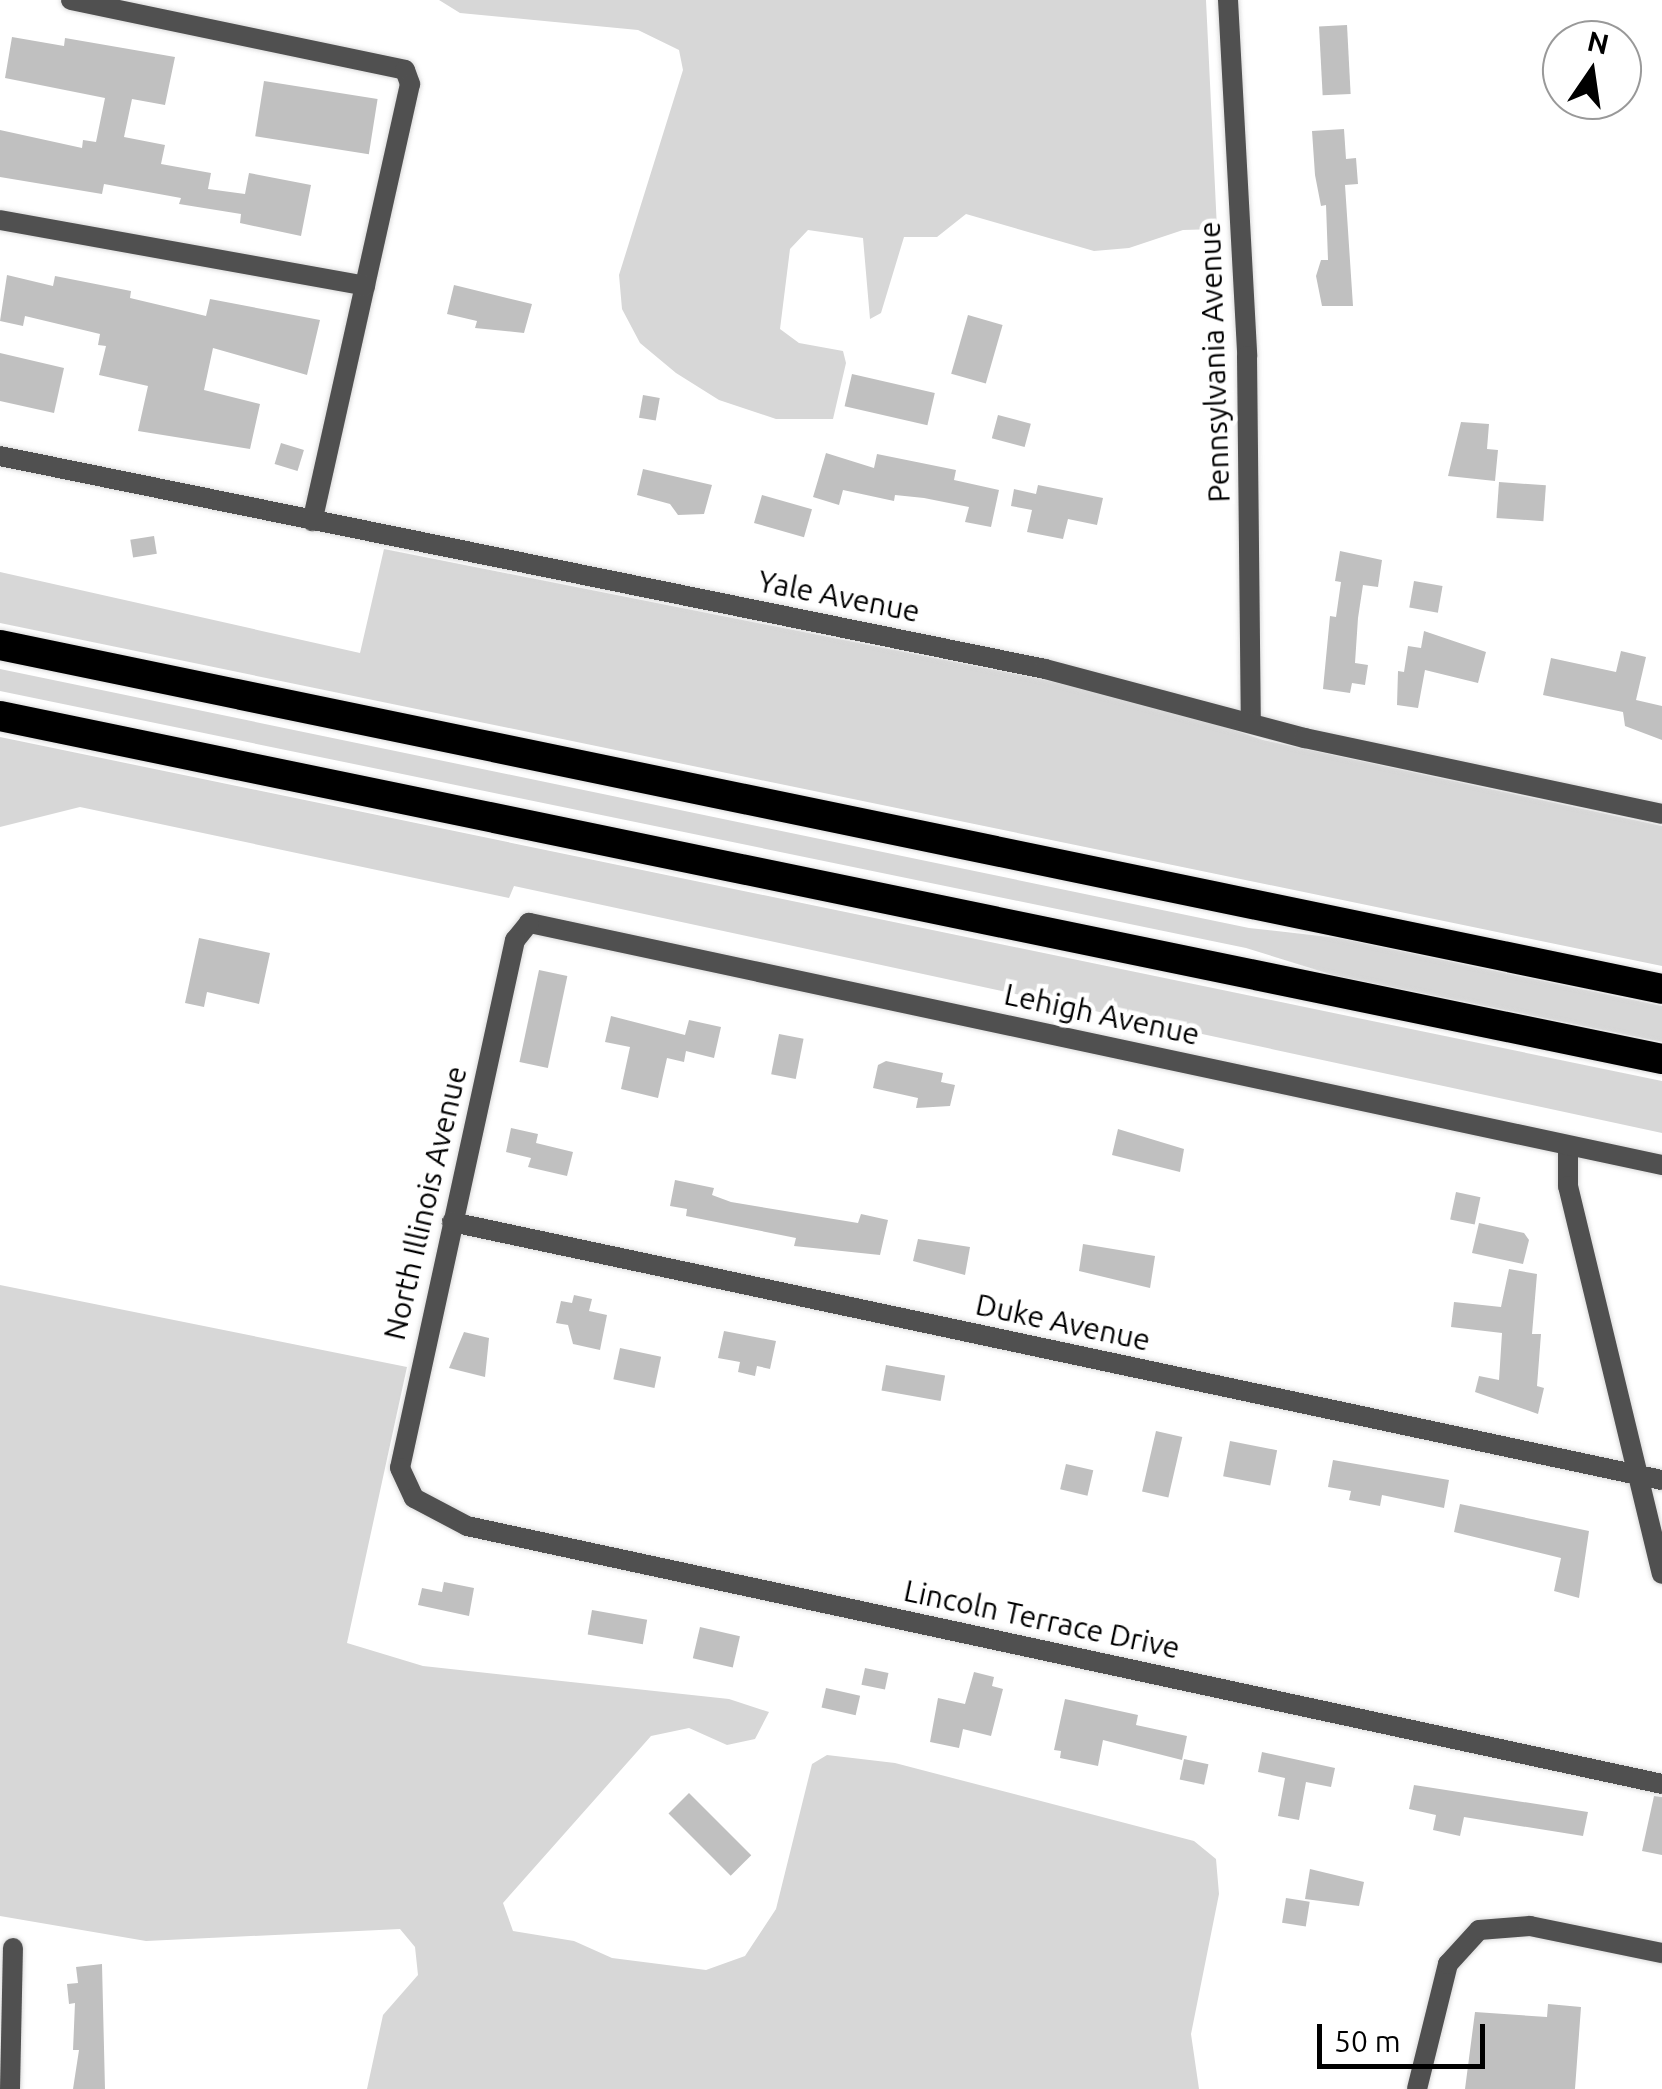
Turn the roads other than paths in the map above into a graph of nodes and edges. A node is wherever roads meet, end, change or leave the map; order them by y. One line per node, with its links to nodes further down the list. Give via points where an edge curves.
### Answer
1 (72, 0): 4 (street, via 405,70 410,84)
2 (1228, 0): 9 (street, Pennsylvania Avenue, via 1247,356)
3 (0, 220): 4 (street)
4 (365, 286): 6 (street)
5 (0, 456): 6 (street, Yale Avenue)
6 (312, 521): 9 (street, Yale Avenue, via 1012,662)
7 (0, 645): 12 (highway)
8 (0, 716): 13 (highway)
9 (1251, 722): 10 (street, Yale Avenue)
10 (1662, 814)
11 (529, 923): 14 (street, Lehigh Avenue); 16 (street, North Illinois Avenue, via 515,940)
12 (1662, 989)
13 (1662, 1059)
14 (1568, 1146): 15 (street, Lehigh Avenue); 17 (street, via 1568,1186)
15 (1662, 1166)
16 (452, 1222): 17 (street, Duke Avenue); 19 (street, North Illinois Avenue, via 400,1453)
17 (1637, 1474): 18 (street, Duke Avenue); 20 (street)
18 (1662, 1480)
19 (414, 1498): 21 (street, Lincoln Terrace Drive, via 467,1526)
20 (1662, 1574)
21 (1662, 1784)
22 (13, 1948): 24 (street)
23 (1662, 1952): 25 (street, via 1530,1926 1479,1930 1448,1964)
24 (10, 2089)
25 (1416, 2089)

